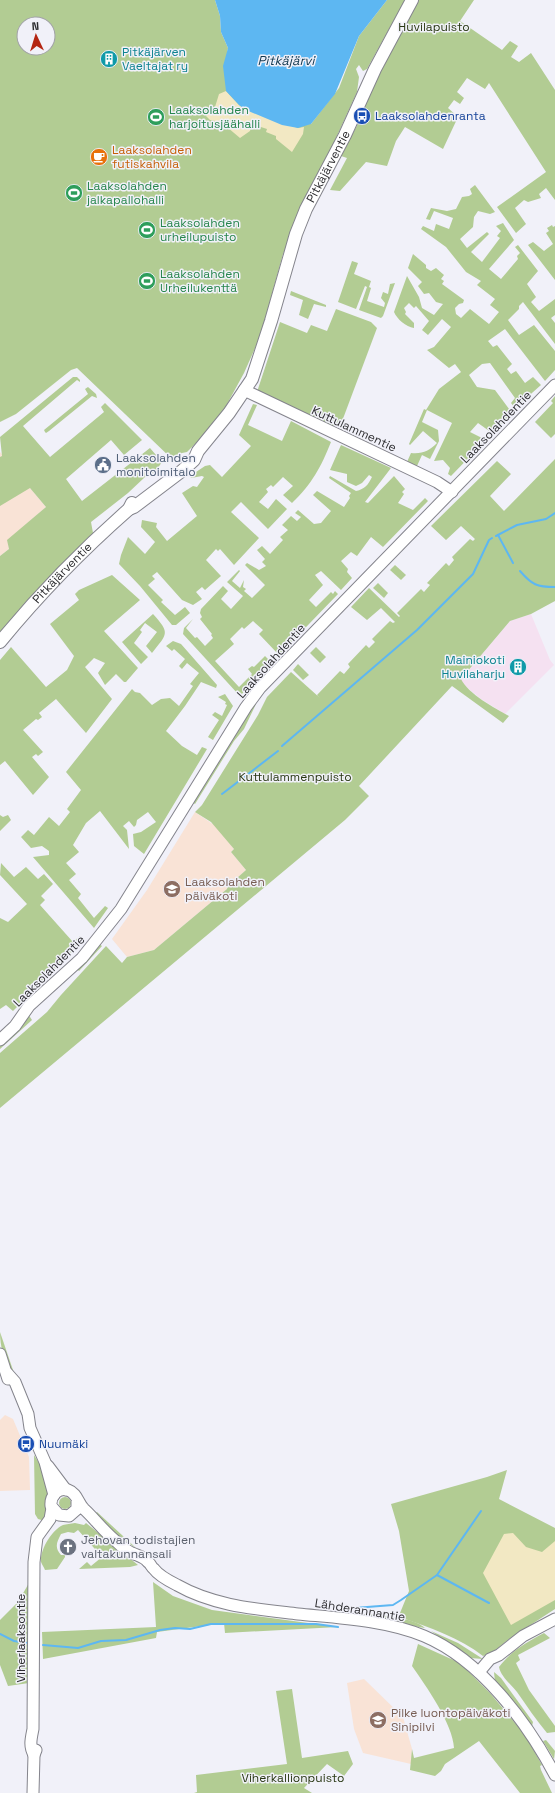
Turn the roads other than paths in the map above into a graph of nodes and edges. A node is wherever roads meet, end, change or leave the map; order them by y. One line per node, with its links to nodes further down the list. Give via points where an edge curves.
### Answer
1 (412, 0): 3 (main road, Pitkäjärventie, via 306,209 289,253 264,342 246,377)
2 (555, 385): 4 (street, Laaksolahdentie)
3 (244, 390): 4 (street, Kuttulammentie, via 437,482); 5 (main road, Pitkäjärventie, via 227,416 198,451 147,488 129,509 75,557 44,589)
4 (452, 492): 6 (street, Laaksolahdentie, via 260,688 121,910 82,958 27,1009 15,1026)
5 (0, 642)
6 (0, 1040)
7 (0, 1354): 8 (street, via 7,1373 15,1382)
8 (44, 1462): 9 (street); 10 (street)
9 (66, 1490): 10 (street, via 58,1491); 11 (street, via 73,1492)
10 (54, 1495): 12 (street, via 51,1501)
11 (77, 1499): 13 (street, via 78,1507); 14 (street, Lähderannantie)
12 (52, 1508): 13 (street, via 57,1514); 15 (street, Viherlaaksontie, via 50,1519 37,1537)
13 (67, 1516): 14 (street, Lähderannantie); 15 (street, Viherlaaksontie, via 54,1522)
14 (96, 1522): 17 (street, Lähderannantie, via 145,1568 154,1569 178,1586 210,1600 254,1609 358,1621 410,1632 424,1636 448,1649)
15 (36, 1548): 19 (street, Viherlaaksontie, via 34,1729 31,1749 34,1755)
16 (555, 1619): 17 (street, via 523,1636 499,1655 490,1669)
17 (480, 1672): 18 (street, Lähderannantie, via 523,1724)
18 (555, 1775)
19 (33, 1793)

